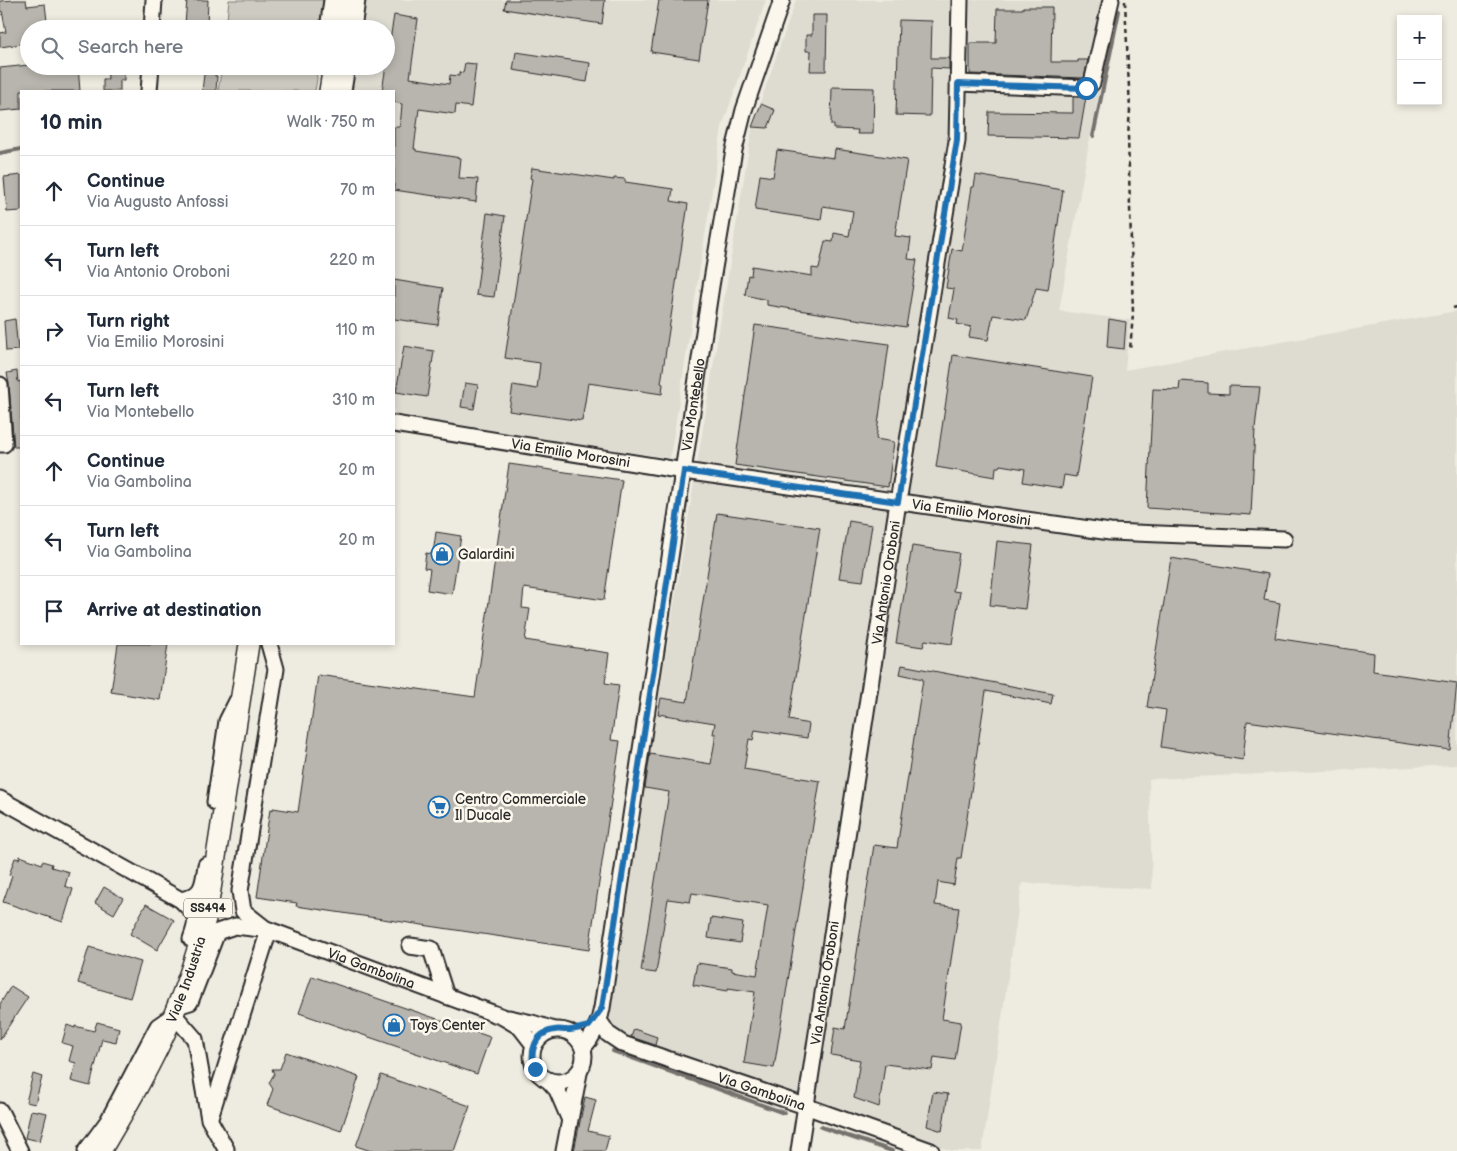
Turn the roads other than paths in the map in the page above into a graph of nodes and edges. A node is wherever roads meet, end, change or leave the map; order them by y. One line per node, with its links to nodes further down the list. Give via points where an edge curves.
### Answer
1 (154, 0): 8 (street)
2 (332, 0): 9 (street)
3 (342, 0): 10 (main road)
4 (357, 0): 11 (street)
5 (782, 0): 22 (street, Via Montebello, via 744,110 734,150)
6 (960, 0): 15 (street, Via Antonio Oroboni)
7 (1111, 0): 15 (street, via 1092,83 1086,88)
8 (153, 20)
9 (329, 20)
10 (339, 20)
11 (354, 20)
12 (150, 75): 16 (street)
13 (332, 75): 17 (main road)
14 (346, 75): 18 (street)
15 (958, 84): 23 (street, Via Antonio Oroboni, via 957,140)
16 (149, 90)
17 (329, 90)
18 (343, 90)
19 (0, 385): 21 (street)
20 (395, 424): 22 (street, Via Emilio Morosini)
21 (2, 444)
22 (684, 471): 23 (street, Via Emilio Morosini); 35 (street, Via Montebello)
23 (898, 502): 24 (street, Via Emilio Morosini, via 1110,532); 43 (street, Via Antonio Oroboni)
24 (1284, 539)
25 (249, 645): 27 (main road, Viale Industria / SS494)
26 (269, 645): 30 (street, via 276,669 240,891 242,911)
27 (241, 695): 29 (street, via 227,721 201,891 192,898); 32 (main road, Viale Industria / SS494, via 207,914)
28 (0, 799): 29 (street)
29 (181, 900): 32 (street, via 194,912 196,924 188,953)
30 (269, 930): 33 (street, Via Gambolina); 34 (street, via 235,926 217,932 190,1002); 46 (street)
31 (410, 946): 33 (street, via 431,949)
32 (192, 967): 34 (main road, Viale Industria / SS494)
33 (446, 996): 36 (street, Via Gambolina)
34 (175, 1010): 46 (street, via 195,1039); 49 (street, via 158,1026 108,1121); 50 (main road, Viale Industria / SS494, via 148,1068)
35 (601, 1015): 37 (street, via 589,1026); 38 (street); 40 (street, Via Gambolina, via 608,1034)
36 (503, 1017): 37 (street, Via Gambolina); 39 (street, Via Gambolina, via 520,1027)
37 (560, 1030): 38 (street, Via Gambolina); 39 (street, via 546,1032)
38 (588, 1043): 40 (street); 41 (street)
39 (534, 1044): 42 (street, via 532,1061 535,1069)
40 (623, 1044): 43 (street, Via Gambolina)
41 (579, 1072): 42 (street, via 565,1082); 45 (street)
42 (548, 1080): 45 (street, via 557,1090)
43 (805, 1106): 52 (street, Via Antonio Oroboni); 53 (street, Via Gambolina)
44 (0, 1111): 48 (street)
45 (569, 1118): 51 (street)
46 (209, 1119): 47 (street)
47 (226, 1149)
48 (20, 1151)
49 (86, 1151)
50 (101, 1151)
51 (564, 1151)
52 (799, 1151)
53 (931, 1151)

